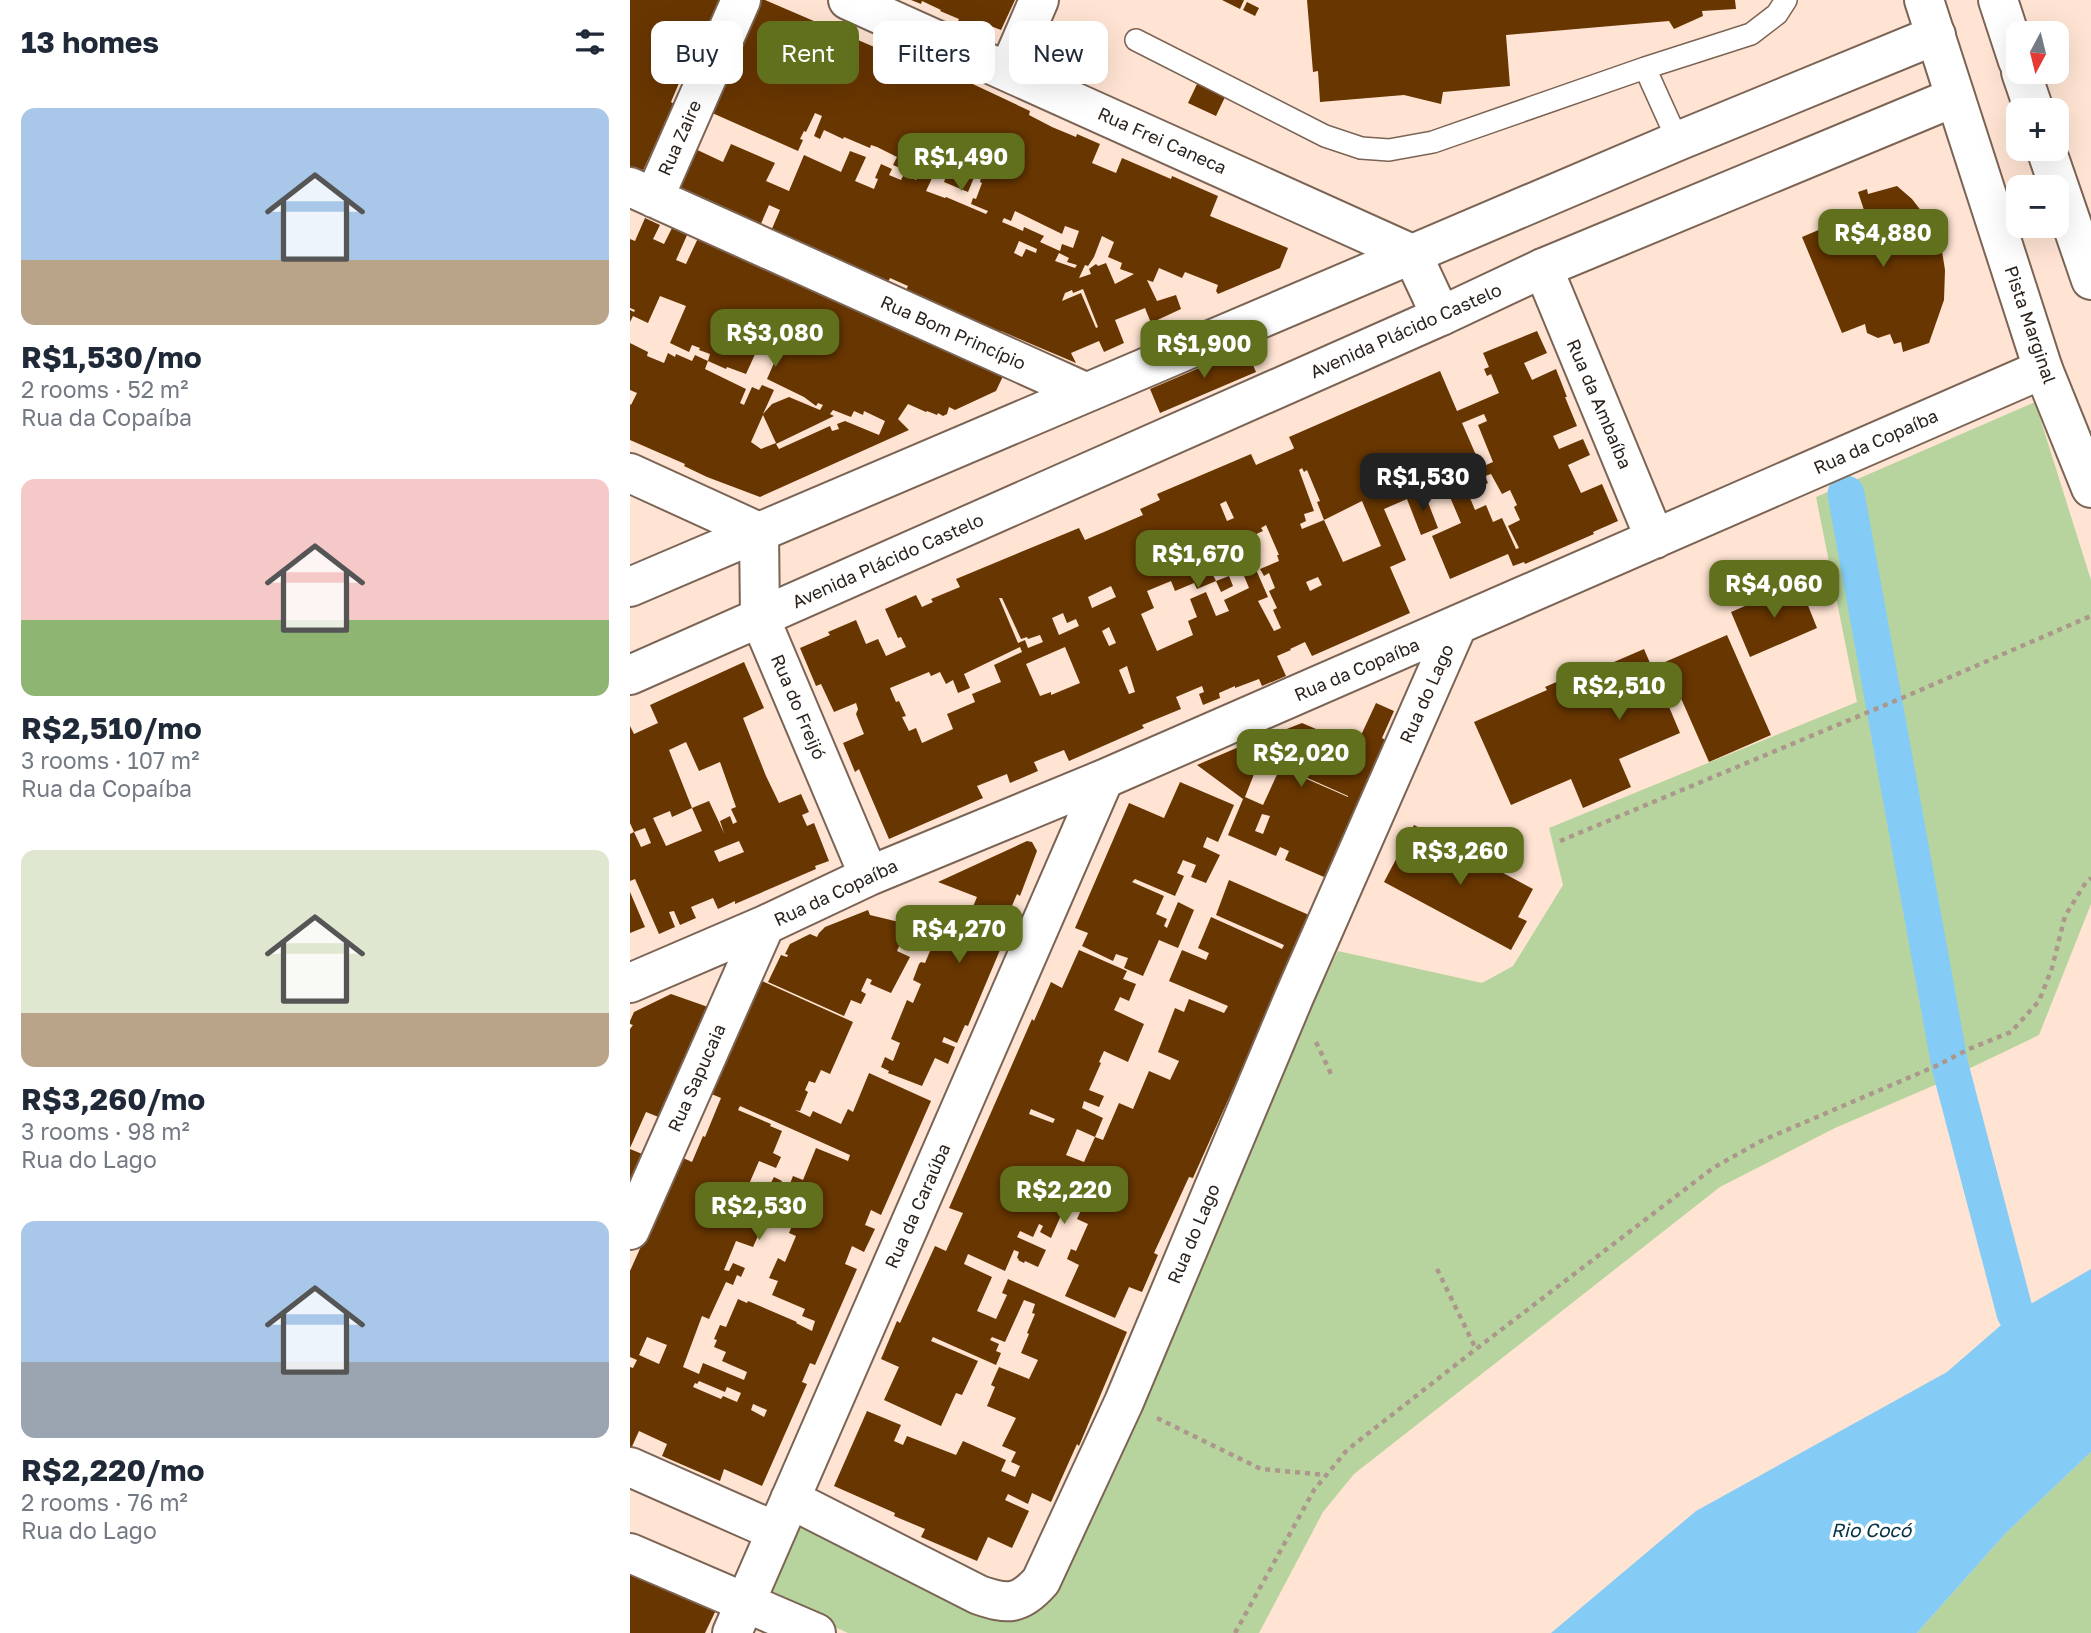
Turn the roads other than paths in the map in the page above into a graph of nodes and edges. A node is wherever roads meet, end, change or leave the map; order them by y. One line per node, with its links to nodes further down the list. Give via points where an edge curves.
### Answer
1 (741, 0): 14 (main road, Rua Zaire)
2 (848, 0): 10 (main road, Rua Frei Caneca)
3 (1039, 0): 10 (main road)
4 (1786, 0): 9 (lane, via 1777,14 1751,34)
5 (1998, 0): 7 (main road)
6 (1930, 18): 11 (main road, Pista Marginal); 12 (main road)
7 (2006, 24)
8 (1136, 40): 9 (lane, via 1325,136 1361,148 1389,150 1433,142)
9 (1645, 68): 12 (lane)
10 (1008, 72): 15 (main road, Rua Frei Caneca)
11 (1955, 97): 16 (main road, Avenida Plácido Castelo); 19 (main road, Pista Marginal)
12 (1678, 141): 15 (main road)
13 (2050, 161): 17 (main road)
14 (642, 193): 20 (main road, Rua Bom Princípio)
15 (1412, 254): 18 (main road); 20 (main road)
16 (1542, 268): 18 (main road, Avenida Plácido Castelo); 24 (main road, Rua da Ambaíba)
17 (2091, 280)
18 (1441, 316): 26 (main road, Avenida Plácido Castelo)
19 (2043, 369): 22 (main road, Pista Marginal); 24 (main road, Rua da Copaíba)
20 (1085, 392): 23 (main road)
21 (630, 473): 23 (main road)
22 (2091, 488)
23 (759, 532): 25 (main road); 26 (main road, Rua do Freijó)
24 (1655, 539): 27 (main road, Rua da Copaíba)
25 (630, 587)
26 (760, 618): 28 (main road, Avenida Plácido Castelo); 30 (main road, Rua do Freijó)
27 (1457, 626): 29 (main road, Rua da Copaíba); 35 (main road, Rua do Lago, via 1124,1402 1041,1581 1017,1601 999,1602)
28 (630, 675)
29 (1104, 779): 30 (main road, Rua da Copaíba); 35 (main road, Rua da Caraúba)
30 (869, 876): 31 (main road, Rua da Copaíba)
31 (765, 925): 32 (main road, Rua da Copaíba); 33 (main road, Rua Sapucaia)
32 (630, 983)
33 (630, 1230)
34 (630, 1467): 35 (main road, Rua do Lago)
35 (778, 1524): 37 (main road, Rua da Caraúba)
36 (630, 1553): 37 (main road)
37 (743, 1608): 38 (main road)
38 (816, 1633)

